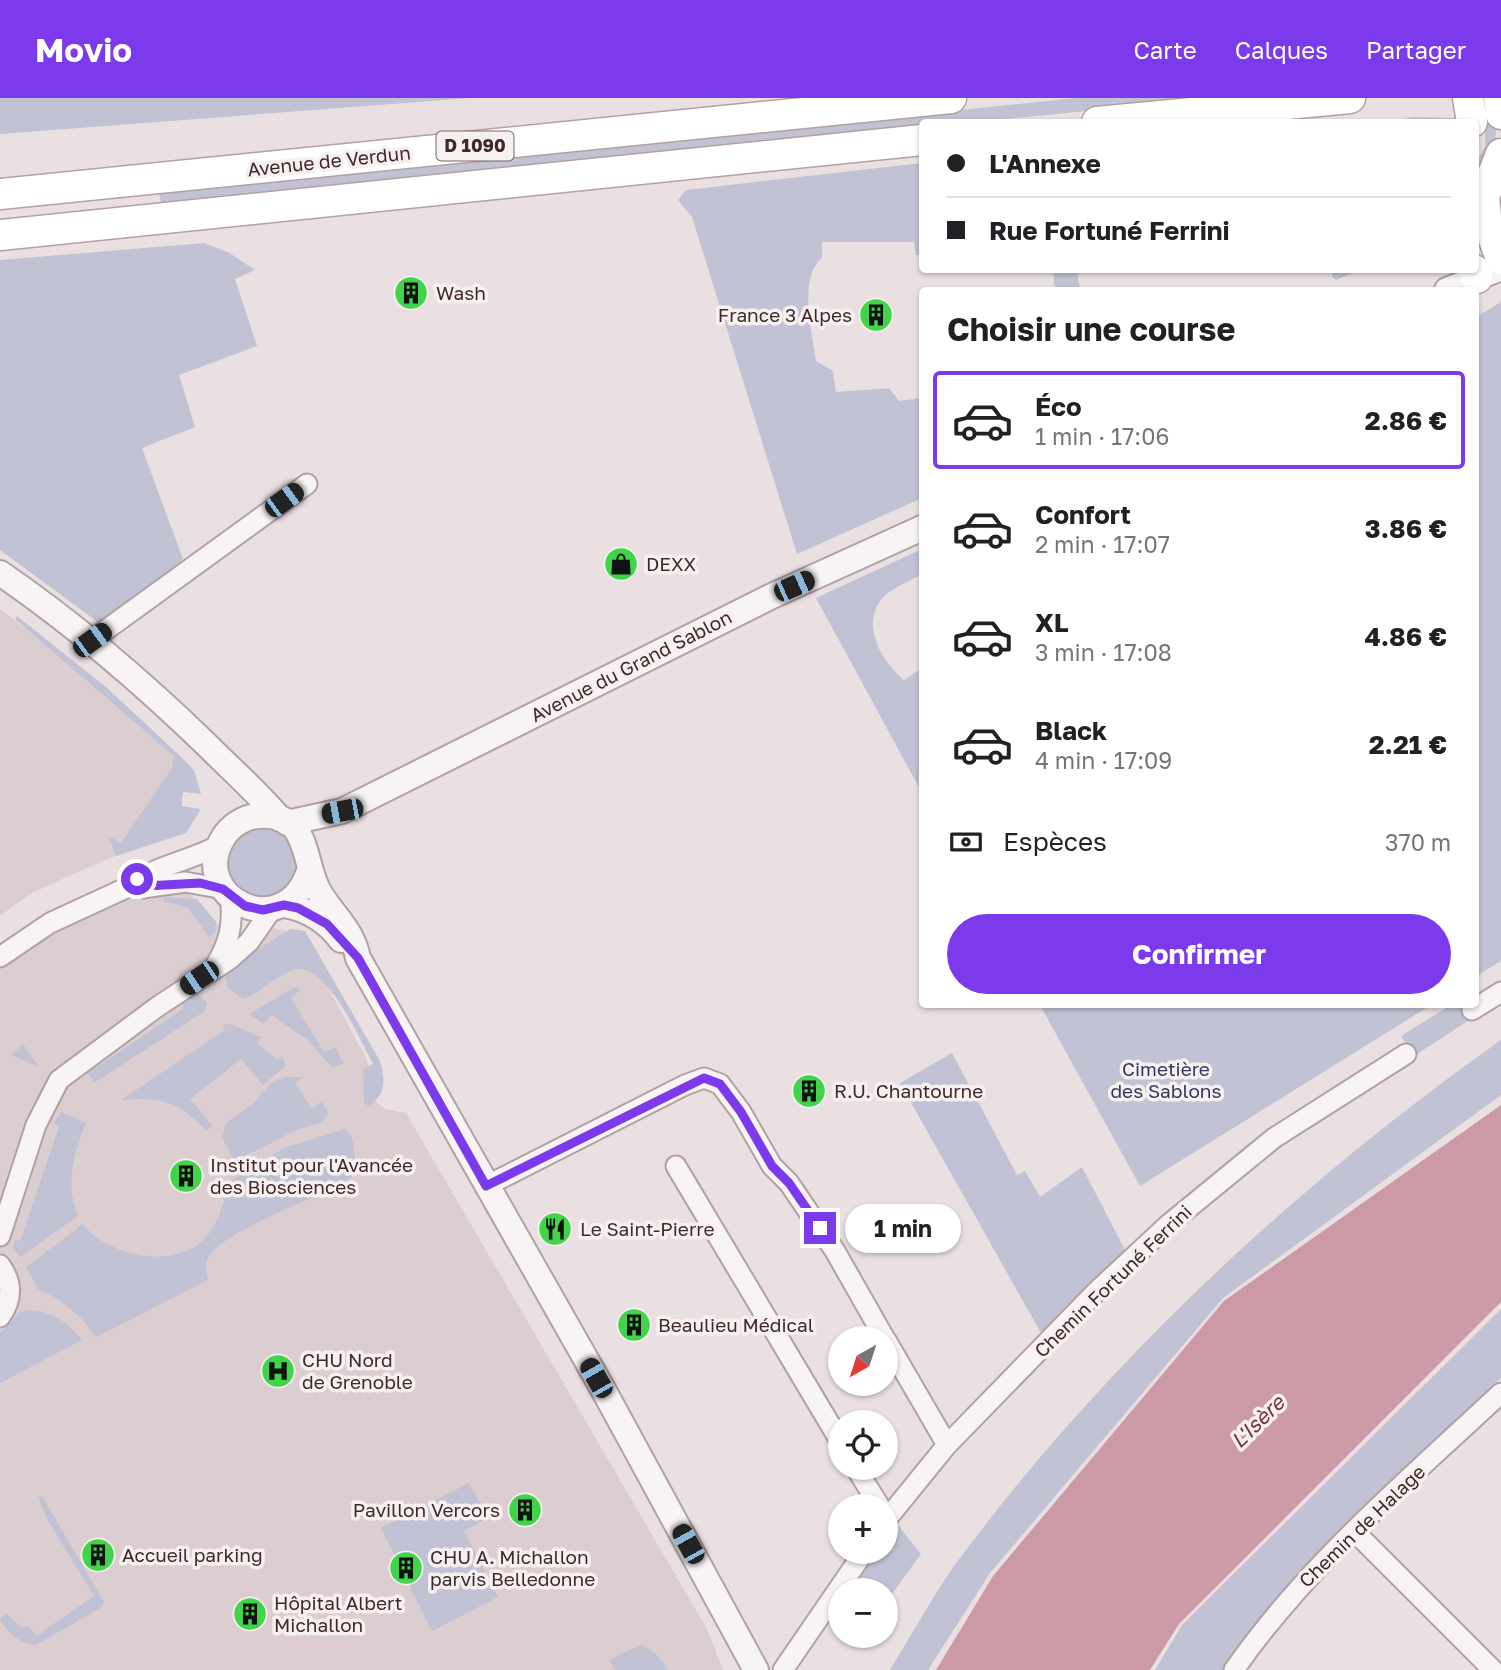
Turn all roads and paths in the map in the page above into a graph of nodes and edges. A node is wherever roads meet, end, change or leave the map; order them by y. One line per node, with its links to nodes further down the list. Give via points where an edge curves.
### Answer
1 (951, 98): 10 (main road, Avenue de Verdun / D 1090)
2 (1350, 98): 6 (main road)
3 (1468, 98): 7 (main road)
4 (1499, 98): 5 (main road)
5 (1501, 114)
6 (1129, 119)
7 (1472, 119)
8 (919, 140): 11 (main road, Avenue de Verdun / D 1090)
9 (1501, 154): 12 (main road, via 1484,197)
10 (0, 192)
11 (0, 235)
12 (1501, 259)
13 (1484, 272): 14 (street)
14 (1453, 287)
15 (307, 484): 18 (street)
16 (919, 529): 20 (street, Avenue du Grand Sablon, via 748,607)
17 (0, 573): 18 (street)
18 (92, 640): 19 (street)
19 (223, 761): 21 (street, via 244,800); 22 (street)
20 (342, 811): 22 (street, Avenue du Grand Sablon); 24 (street, Avenue du Grand Sablon, via 322,833)
21 (243, 820): 22 (street, via 256,816); 23 (street)
22 (284, 821): 24 (street, via 300,834)
23 (219, 845): 25 (street); 26 (street, via 215,863)
24 (309, 862): 27 (street, via 304,884); 29 (street, via 321,896 345,925)
25 (128, 887): 26 (street, via 185,882); 28 (street, via 50,923)
26 (227, 893): 27 (street, via 245,906); 30 (street, via 232,922 227,944)
27 (278, 907): 29 (street, via 298,908 327,924); 30 (street, via 243,948)
28 (0, 957)
29 (358, 958): 37 (street)
30 (214, 967): 38 (street, via 59,1080 36,1125)
31 (1501, 992): 32 (street)
32 (1479, 1006)
33 (1475, 1008): 34 (street)
34 (1472, 1010)
35 (1406, 1054): 45 (street, Chemin Fortuné Ferrini, via 1274,1138 1197,1199 1097,1291)
36 (676, 1166): 44 (street)
37 (486, 1186): 41 (street, via 704,1078 720,1084 741,1112 772,1166 789,1183 835,1251); 49 (street)
38 (0, 1236)
39 (0, 1265): 40 (street, via 11,1292)
40 (0, 1317)
41 (878, 1326)
42 (898, 1361): 45 (street)
43 (1501, 1393): 47 (street, Chemin de Halage)
44 (828, 1421)
45 (947, 1445): 46 (street, Chemin Fortuné Ferrini)
46 (898, 1500)
47 (1354, 1531): 51 (street, Chemin de Halage, via 1292,1594); 52 (street)
48 (856, 1564): 50 (street)
49 (756, 1670)
50 (783, 1670)
51 (1234, 1670)
52 (1493, 1670)

